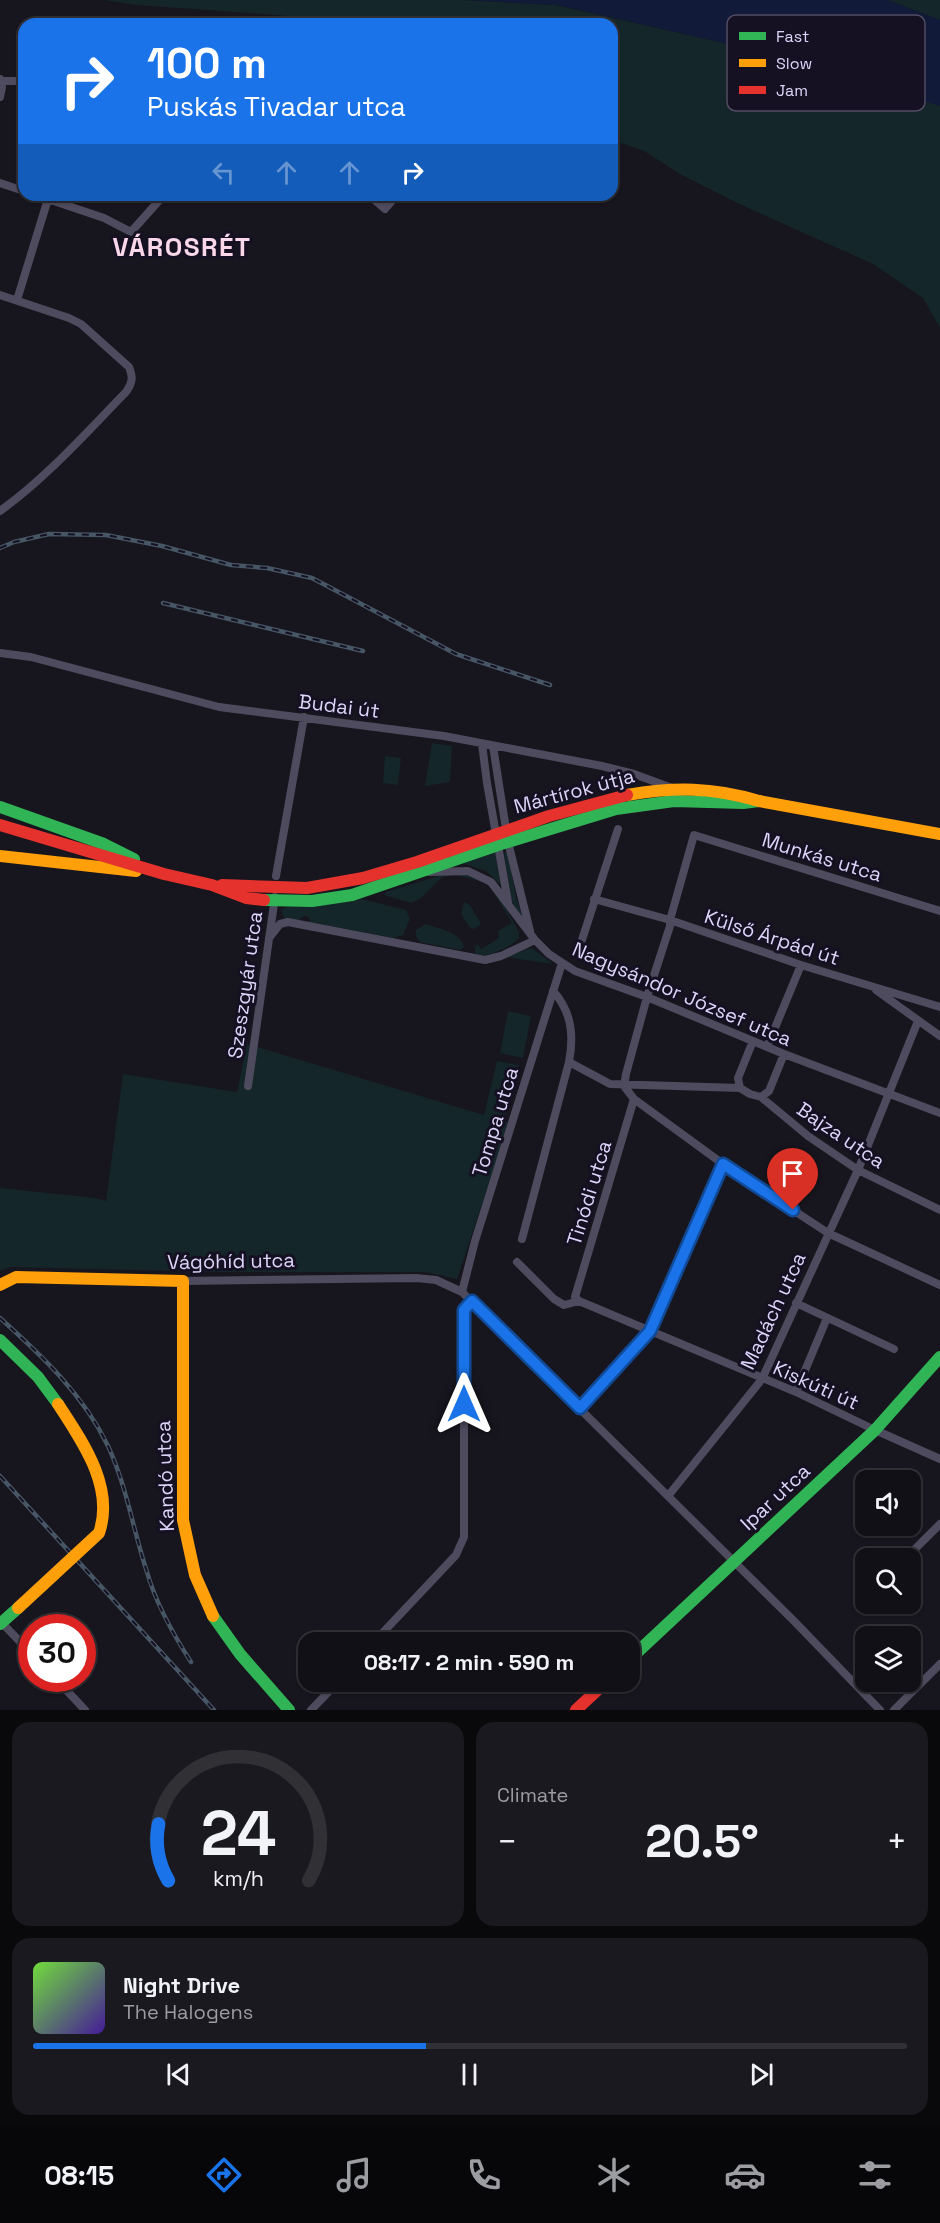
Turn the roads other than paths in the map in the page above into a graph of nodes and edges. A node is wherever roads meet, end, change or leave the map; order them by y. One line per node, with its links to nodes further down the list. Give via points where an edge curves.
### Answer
1 (1, 80): 2 (street); 3 (street)
2 (18, 81)
3 (0, 97)
4 (0, 183): 5 (street)
5 (18, 189)
6 (47, 201): 12 (street)
7 (54, 201): 8 (street, via 104,218 130,232)
8 (158, 201)
9 (376, 201): 10 (street, via 385,209)
10 (392, 201)
11 (0, 295): 12 (street)
12 (17, 300): 13 (street, via 81,324 129,367 132,384 35,484)
13 (0, 511)
14 (0, 653): 15 (street, Budai út, via 31,657 219,706)
15 (304, 717): 16 (street, Budai út); 28 (street)
16 (482, 744): 17 (street, Budai út); 24 (street)
17 (493, 746): 18 (street, Budai út, via 633,774); 24 (street)
18 (675, 789): 19 (main road, Mártírok útja, via 732,793); 24 (main road, Mártírok útja, via 592,802)
19 (759, 801): 23 (main road, Mártírok útja); 24 (main road, Mártírok útja, via 636,805)
20 (0, 807): 26 (main road, via 104,844)
21 (0, 825): 26 (main road)
22 (618, 829): 30 (street)
23 (940, 834)
24 (502, 837): 27 (main road); 29 (main road, via 349,881); 31 (street); 34 (street)
25 (0, 856): 26 (main road)
26 (164, 874): 29 (main road)
27 (415, 874): 29 (main road, via 352,895 312,901); 31 (street, Nagysándor József utca, via 468,871 491,882)
28 (276, 876)
29 (275, 895): 35 (street, Szeszgyár utca)
30 (594, 899): 33 (street, Külső Árpád út); 36 (street)
31 (508, 903): 34 (street, Nagysándor József utca)
32 (940, 911): 33 (street, Munkás utca, via 694,836)
33 (670, 920): 38 (street, Külső Árpád út); 41 (street)
34 (533, 937): 35 (street, via 501,956 485,960 294,923 280,924); 37 (street, Nagysándor József utca)
35 (269, 938): 49 (street, Szeszgyár utca)
36 (579, 949)
37 (562, 963): 40 (street, Tompa utca); 41 (street, Nagysándor József utca)
38 (801, 965): 39 (street, Külső Árpád út); 46 (street)
39 (870, 986): 42 (street, Külső Árpád út); 43 (street)
40 (554, 992): 48 (street, via 569,1019 573,1040); 65 (street, Tompa utca)
41 (647, 997): 45 (street, Nagysándor József utca); 50 (street)
42 (940, 1007)
43 (918, 1021): 44 (street); 52 (street, Madách utca)
44 (940, 1036)
45 (753, 1041): 46 (street, Nagysándor József utca); 51 (street, via 738,1078)
46 (767, 1047): 47 (street, Nagysándor József utca)
47 (784, 1054): 52 (street, Nagysándor József utca); 53 (street, via 769,1091)
48 (569, 1062): 50 (street, via 610,1084); 60 (street)
49 (248, 1086)
50 (624, 1086): 51 (street); 54 (street)
51 (740, 1088): 53 (street, Bajza utca)
52 (888, 1094): 55 (street, Nagysándor József utca); 57 (street, Madách utca)
53 (761, 1097): 57 (street, Bajza utca)
54 (634, 1099): 56 (street); 66 (street, Tinódi utca)
55 (940, 1113)
56 (723, 1164): 59 (street); 70 (street)
57 (858, 1170): 58 (street, Bajza utca); 59 (street, Madách utca)
58 (940, 1210)
59 (828, 1233): 64 (street); 68 (street, Madách utca)
60 (522, 1239)
61 (517, 1262): 66 (street, Kiskúti út, via 554,1299 564,1305)
62 (183, 1281): 63 (main road, Vágóhíd utca, via 16,1277); 65 (street, Vágóhíd utca, via 416,1278); 92 (main road, Kandó utca, via 183,1520 189,1554 201,1592 221,1631)
63 (0, 1285)
64 (940, 1285)
65 (462, 1292): 67 (street, Vágóhíd utca)
66 (577, 1299): 70 (street, Kiskúti út)
67 (472, 1301): 76 (street, Vágóhíd utca); 84 (street, via 464,1310 465,1537 456,1555)
68 (796, 1303): 69 (street); 74 (street, Madách utca)
69 (827, 1318): 72 (street); 75 (street)
70 (650, 1331): 74 (street, Kiskúti út); 76 (street)
71 (0, 1340): 83 (main road, bridge, via 38,1377 75,1430 105,1502 105,1520 99,1533)
72 (894, 1349)
73 (938, 1363): 77 (main road, Ipar utca)
74 (762, 1379): 75 (street, Kiskúti út); 79 (street, Madách utca)
75 (796, 1392): 77 (street, Kiskúti út)
76 (580, 1408): 79 (street, Vágóhíd utca)
77 (875, 1430): 78 (street, Kiskúti út); 82 (main road, Ipar utca)
78 (940, 1459)
79 (668, 1496): 82 (street, Vágóhíd utca)
80 (940, 1524): 81 (street)
81 (916, 1548)
82 (734, 1562): 86 (main road, Ipar utca); 95 (street, Vágóhíd utca)
83 (1, 1623): 85 (street)
84 (383, 1632)
85 (18, 1640)
86 (640, 1650)
87 (940, 1664): 96 (street)
88 (68, 1692): 91 (street)
89 (328, 1692): 93 (street)
90 (595, 1692): 94 (main road)
91 (85, 1710)
92 (289, 1710)
93 (310, 1710)
94 (576, 1710)
95 (880, 1710)
96 (894, 1710)

